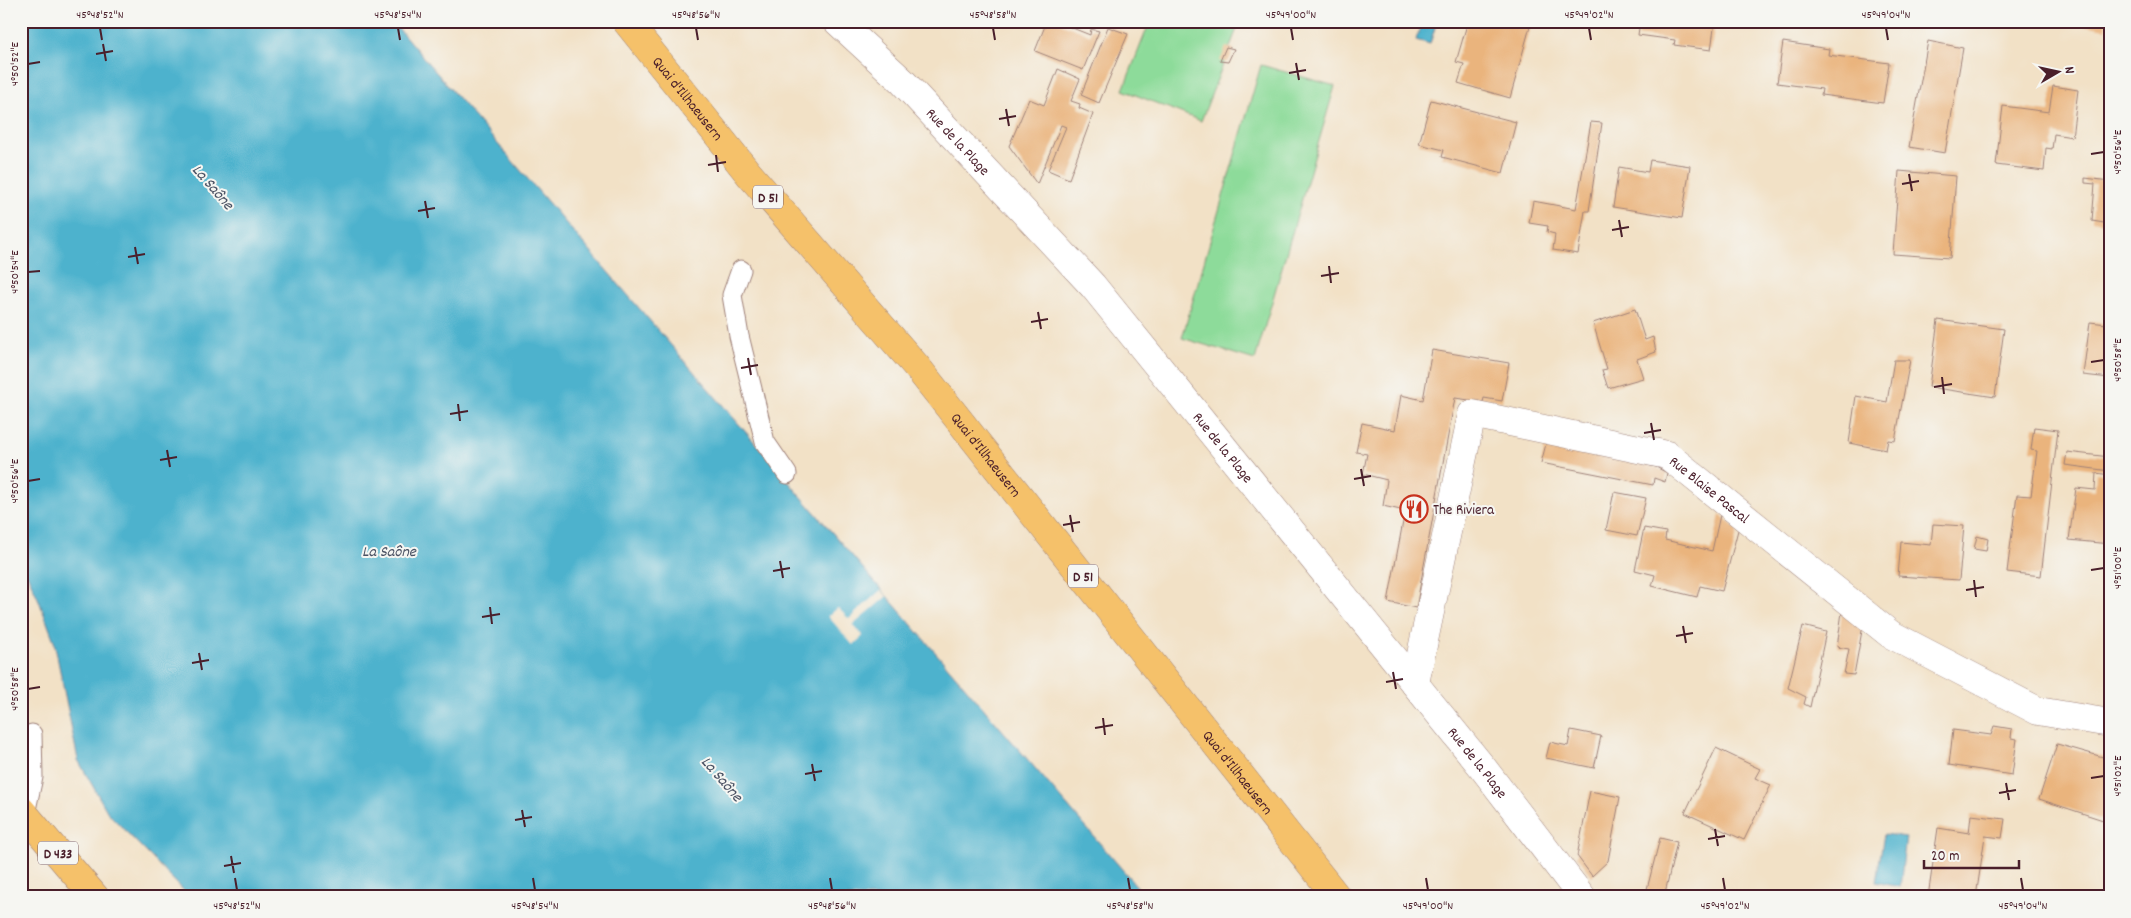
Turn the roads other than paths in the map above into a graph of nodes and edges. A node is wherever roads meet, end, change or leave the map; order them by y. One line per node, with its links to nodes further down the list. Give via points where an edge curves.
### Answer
1 (626, 21): 10 (main road, Quai d'Illhaeusern / D 51, via 748,174 917,368)
2 (837, 21): 5 (street, Rue de la Plage, via 902,80 1092,286)
3 (741, 270): 4 (lane, via 732,295 739,336 765,442)
4 (787, 474)
5 (1415, 683): 6 (street, Rue Blaise Pascal, via 1472,414 1667,455 1890,634 2038,711); 11 (street, Rue de la Plage)
6 (2110, 723)
7 (32, 734): 8 (lane, via 33,777)
8 (23, 812): 9 (main road, D 433)
9 (95, 897)
10 (1337, 897)
11 (1582, 897)

